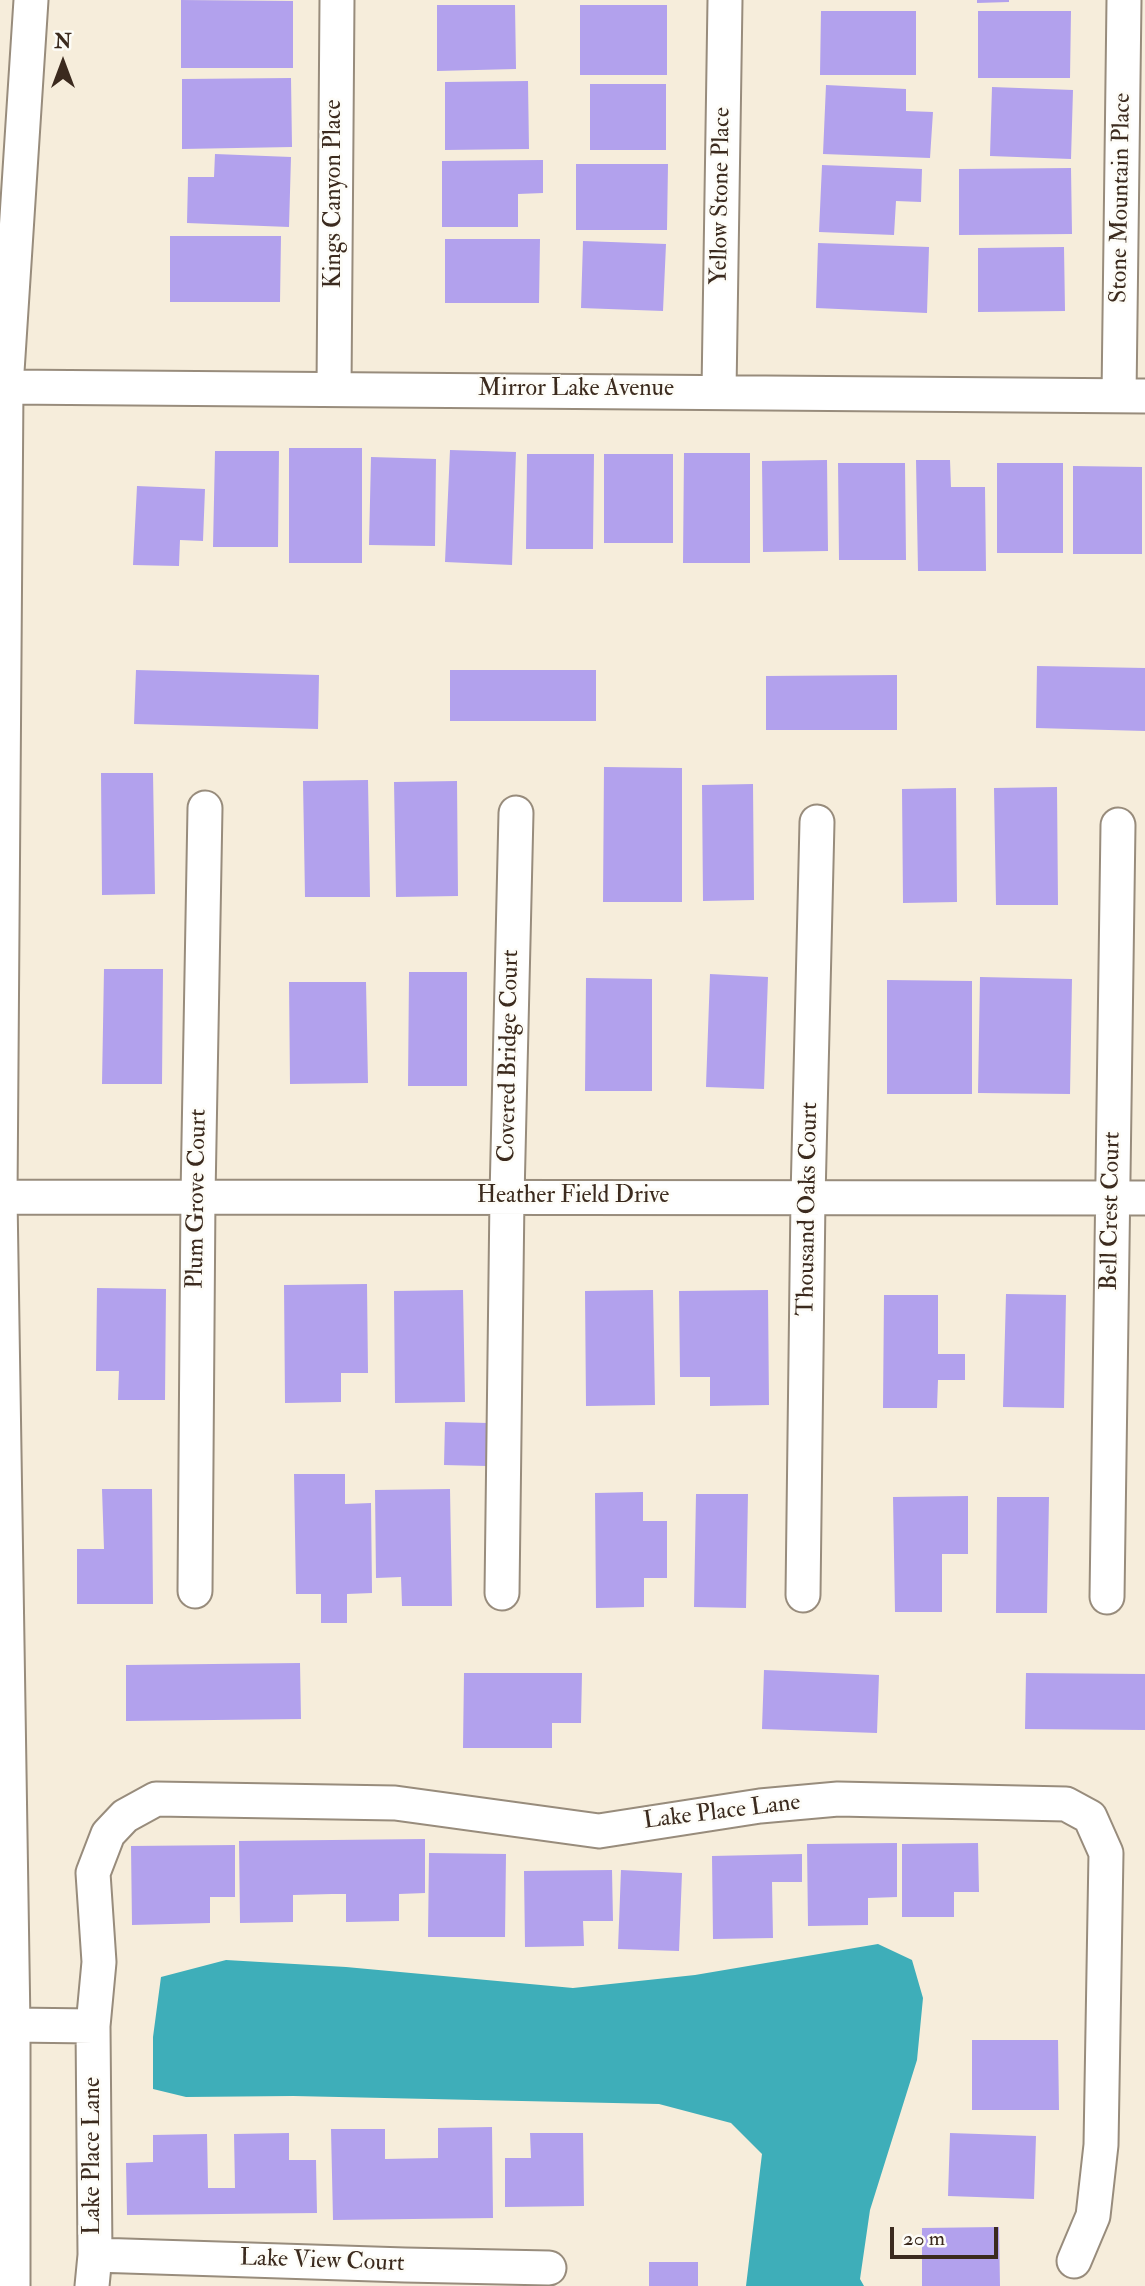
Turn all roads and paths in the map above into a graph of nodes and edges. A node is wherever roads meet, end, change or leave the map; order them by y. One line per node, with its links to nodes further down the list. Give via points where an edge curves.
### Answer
1 (32, 0): 5 (street)
2 (337, 0): 6 (street, Kings Canyon Place)
3 (724, 0): 7 (street, Yellow Stone Place)
4 (1124, 0): 8 (street, Stone Mountain Place)
5 (6, 387): 6 (street, Mirror Lake Avenue); 9 (street)
6 (334, 389): 7 (street, Mirror Lake Avenue)
7 (719, 391): 8 (street, Mirror Lake Avenue)
8 (1132, 396)
9 (2, 636): 15 (street)
10 (205, 808): 14 (street, Plum Grove Court)
11 (516, 813): 16 (street, Covered Bridge Court)
12 (817, 822): 17 (street, Thousand Oaks Court)
13 (1118, 825): 18 (street, Bell Crest Court)
14 (198, 1196): 15 (street, Heather Field Drive); 16 (street, Heather Field Drive); 20 (street, Plum Grove Court)
15 (0, 1197): 24 (street)
16 (507, 1197): 17 (street, Heather Field Drive); 21 (street, Covered Bridge Court)
17 (808, 1198): 18 (street, Heather Field Drive); 22 (street, Thousand Oaks Court)
18 (1111, 1198): 19 (street, Heather Field Drive); 23 (street, Bell Crest Court)
19 (1145, 1198)
20 (195, 1591)
21 (502, 1593)
22 (803, 1595)
23 (1107, 1597)
24 (13, 2025): 25 (street); 29 (street)
25 (93, 2026): 26 (street, Lake Place Lane, via 99,1962 93,1872 108,1834 125,1816 156,1799 395,1803 598,1831 838,1799 1066,1804 1090,1817 1106,1853 1101,2145 1093,2216); 28 (street, Lake Place Lane)
26 (1074, 2261)
27 (549, 2268): 28 (street, Lake View Court, via 392,2265)
28 (93, 2270)
29 (13, 2286)

